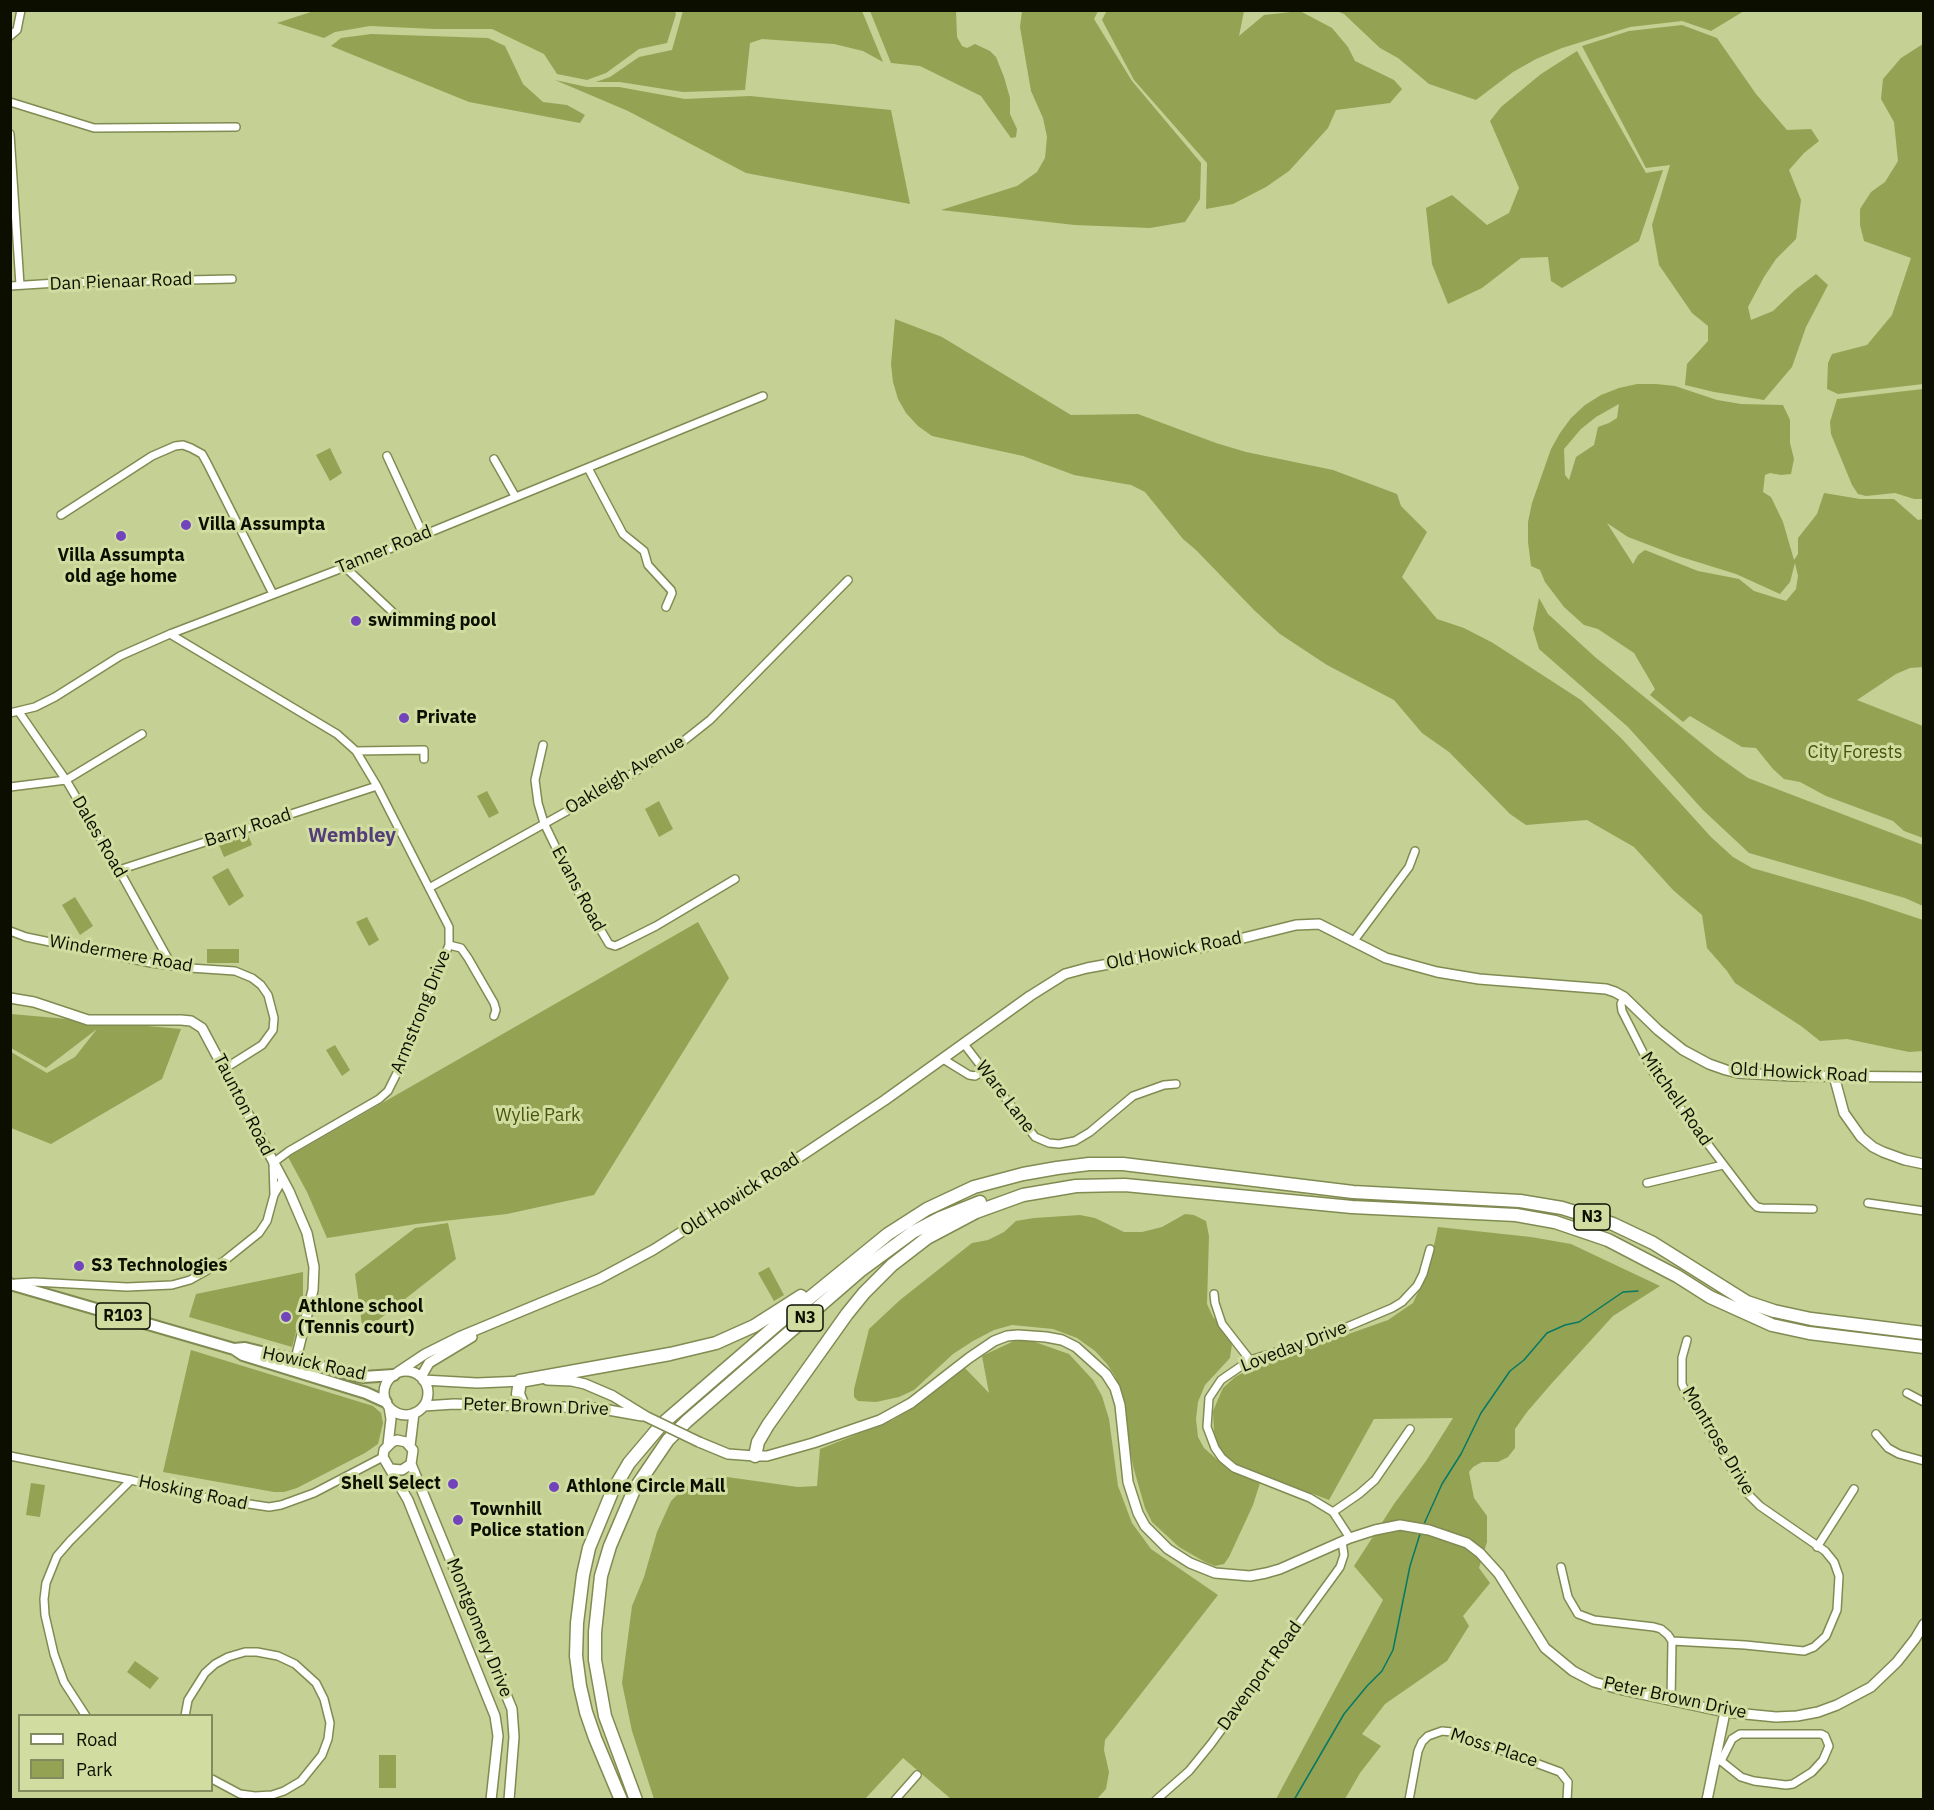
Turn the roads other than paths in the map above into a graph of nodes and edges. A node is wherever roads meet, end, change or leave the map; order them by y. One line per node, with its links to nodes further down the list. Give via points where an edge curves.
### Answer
1 (21, 10): 2 (street, via 17,30)
2 (10, 36)
3 (10, 102): 4 (street, via 94,128)
4 (236, 127)
5 (10, 134): 7 (street)
6 (232, 279): 7 (street, Dan Pienaar Road)
7 (20, 285): 8 (street, Dan Pienaar Road)
8 (10, 286)
9 (763, 396): 12 (street, Tanner Road)
10 (387, 456): 15 (street)
11 (494, 459): 13 (street)
12 (588, 468): 13 (street, Tanner Road); 19 (street, via 623,534 644,551 648,565 671,590)
13 (515, 496): 15 (street, Tanner Road)
14 (61, 515): 18 (street, via 152,456 183,445 202,454)
15 (423, 534): 16 (street, Tanner Road)
16 (345, 567): 18 (street, Tanner Road); 20 (street, via 401,620)
17 (848, 580): 31 (street, Oakleigh Avenue, via 699,730 646,766)
18 (273, 594): 21 (street, Tanner Road)
19 (666, 607)
20 (433, 622)
21 (170, 634): 22 (street, Tanner Road, via 120,656 55,697); 26 (street, Armstrong Drive, via 336,734)
22 (19, 712): 23 (street, Tanner Road); 28 (street, Dales Road)
23 (10, 713)
24 (142, 734): 28 (street)
25 (543, 745): 31 (street, Evans Road, via 535,780)
26 (356, 751): 27 (street, via 424,750); 29 (street, Armstrong Drive)
27 (424, 759)
28 (66, 780): 30 (street); 33 (street, Dales Road)
29 (377, 786): 33 (street, Barry Road); 35 (street, Armstrong Drive)
30 (10, 787)
31 (544, 823): 34 (street, Evans Road, via 574,885 611,945 656,926); 35 (street, Oakleigh Avenue)
32 (1416, 851): 37 (street, via 1409,867)
33 (119, 870): 39 (street, Dales Road)
34 (735, 879)
35 (429, 888): 38 (street, Armstrong Drive, via 449,927)
36 (10, 931): 39 (street, Windermere Road)
37 (1353, 942): 40 (street, Old Howick Road, via 1386,958 1437,972 1606,989); 43 (street, Old Howick Road, via 1319,924 1304,923 1219,944 1074,971 1030,996)
38 (449, 945): 42 (street, via 460,948 468,958 494,1003); 50 (street, Armstrong Drive, via 388,1091)
39 (172, 966): 45 (street, Windermere Road, via 236,971 252,978 268,995 273,1030 257,1049)
40 (1624, 997): 47 (street, Old Howick Road, via 1676,1045 1709,1064 1738,1073); 52 (street, Mitchell Road, via 1622,1011 1646,1062)
41 (10, 998): 45 (street, Taunton Road, via 88,1020 191,1021 207,1035)
42 (494, 1016)
43 (964, 1044): 44 (street, Old Howick Road); 46 (street, Ware Lane)
44 (943, 1059): 46 (street, via 969,1076); 66 (street, Old Howick Road, via 653,1250 599,1279)
45 (224, 1069): 50 (street, Taunton Road)
46 (985, 1070): 49 (street, Ware Lane, via 1035,1137 1059,1144 1082,1138 1133,1096)
47 (1834, 1076): 48 (street, Old Howick Road); 51 (street, via 1840,1105 1861,1137 1883,1152)
48 (1923, 1077)
49 (1176, 1084)
50 (273, 1163): 53 (street, Taunton Road); 56 (street)
51 (1923, 1164)
52 (1723, 1165): 54 (street, Mitchell Road); 58 (street, Mitchell Road, via 1757,1206)
53 (283, 1179): 56 (street); 73 (street, Taunton Road, via 302,1217 314,1267 311,1299)
54 (1647, 1183)
55 (1017, 1194): 68 (highway, N3, via 1104,1184 1352,1207 1516,1215 1556,1222 1608,1240 1710,1297 1772,1325); 89 (highway, via 957,1221 910,1250 878,1278 847,1314 768,1425); 115 (highway, N3, via 968,1206 940,1218 913,1232 860,1271 687,1421 668,1440 634,1490 609,1546 601,1576 595,1660 605,1716)
56 (274, 1196): 63 (street, via 260,1233 199,1276 172,1285)
57 (1868, 1203): 59 (street)
58 (1813, 1209)
59 (1923, 1211)
60 (869, 1249): 67 (highway, N3, via 906,1221 974,1187 1023,1174 1089,1164 1123,1164 1353,1192 1520,1201 1562,1208 1613,1224 1653,1243 1747,1302 1811,1319); 76 (highway, via 779,1311 716,1343); 114 (highway, N3, via 675,1411 644,1442 612,1492 589,1548 583,1575 576,1656 586,1712)
61 (1430, 1249): 72 (street, Loveday Drive, via 1417,1286 1392,1308)
62 (11, 1284): 63 (street); 65 (main road, Howick Road / R103)
63 (68, 1284): 65 (street)
64 (1214, 1294): 72 (street, via 1222,1324)
65 (61, 1298): 73 (main road, Howick Road / R103, via 234,1349 243,1355)
66 (486, 1328): 74 (street, Old Howick Road, via 425,1354); 75 (street, Old Howick Road, via 429,1363)
67 (1923, 1333)
68 (1857, 1338): 70 (highway, N3); 71 (highway)
69 (1687, 1340): 101 (street, Montrose Drive, via 1681,1373 1687,1395 1745,1491)
70 (1923, 1347)
71 (1923, 1355)
72 (1250, 1360): 97 (street, Loveday Drive, via 1221,1380 1209,1398 1207,1427 1215,1448 1234,1468 1310,1498)
73 (294, 1366): 74 (main road, Howick Road / R103, via 363,1377); 79 (main road, Howick Road / R103)
74 (396, 1374): 75 (street, R103, via 410,1371); 79 (street, via 384,1390)
75 (422, 1378): 76 (street, Peter Brown Drive, via 477,1383); 80 (street, via 428,1392)
76 (520, 1381): 81 (highway, via 518,1394); 83 (street, Peter Brown Drive, via 585,1384)
77 (1907, 1393): 78 (street)
78 (1923, 1402)
79 (387, 1405): 82 (street, R103, via 400,1414); 86 (street, via 391,1419)
80 (424, 1406): 81 (street, Peter Brown Drive); 82 (street)
81 (523, 1406): 83 (street, Peter Brown Drive, via 597,1408)
82 (414, 1413): 87 (street)
83 (647, 1417): 89 (street, Peter Brown Drive, bridge, via 728,1454)
84 (1410, 1429): 97 (street, via 1374,1480)
85 (1876, 1434): 91 (street, via 1888,1448)
86 (388, 1445): 87 (street, via 402,1441); 90 (street)
87 (410, 1446): 92 (street, via 414,1455)
88 (10, 1456): 95 (street, Hosking Road)
89 (755, 1456): 100 (street, Peter Brown Drive, via 813,1443 880,1420 911,1403 969,1358 1006,1336 1046,1337 1076,1347 1106,1374 1115,1388 1133,1499 1145,1526 1168,1549 1215,1573 1250,1576 1280,1569)
90 (383, 1457): 93 (street, Hosking Road); 94 (street)
91 (1923, 1461)
92 (411, 1464): 94 (street, via 402,1470); 98 (street, Montgomery Drive)
93 (369, 1465): 94 (street, Hosking Road); 95 (street, Hosking Road, via 305,1497 269,1507 196,1496)
94 (390, 1468): 99 (street, Montgomery Drive)
95 (131, 1480): 107 (street, via 57,1556 46,1584 45,1615 54,1654 64,1682)
96 (1854, 1489): 101 (street)
97 (1333, 1512): 100 (street, Loveday Drive)
98 (437, 1526): 99 (street); 113 (street, Montgomery Drive, via 512,1709)
99 (420, 1533): 112 (street, Montgomery Drive, via 497,1725)
100 (1346, 1539): 105 (street, Peter Brown Drive, via 1391,1527 1417,1527 1467,1543 1499,1574 1545,1648 1573,1671 1594,1682); 117 (street, Davenport Road, via 1335,1574 1211,1744 1189,1771)
101 (1817, 1546): 104 (street, Montrose Drive, via 1830,1556 1839,1576 1837,1610 1826,1636 1814,1647 1804,1651)
102 (1561, 1567): 104 (street, via 1568,1597 1578,1614 1594,1620 1654,1627)
103 (1923, 1624): 106 (street, Peter Brown Drive, via 1884,1675 1838,1705 1797,1716)
104 (1672, 1641): 105 (street)
105 (1671, 1701): 106 (street, Peter Brown Drive)
106 (1725, 1712): 109 (street)
107 (85, 1714)
108 (185, 1714): 111 (street, via 188,1700 205,1673 228,1657 245,1652 278,1656 295,1664 316,1683 324,1699 330,1723 328,1739 322,1755 301,1781 278,1793 255,1796 240,1794)
109 (1718, 1761): 109 (street, via 1740,1734 1821,1734 1829,1746 1817,1767 1793,1784 1740,1777); 120 (street)
110 (917, 1775): 116 (street)
111 (213, 1780)
112 (491, 1798): 113 (street)
113 (509, 1798)
114 (621, 1800)
115 (636, 1800)
116 (895, 1800)
117 (1156, 1800)
118 (1409, 1800): 119 (street, Moss Place, via 1422,1742 1442,1731 1560,1772 1568,1782)
119 (1567, 1800)
120 (1707, 1800)

